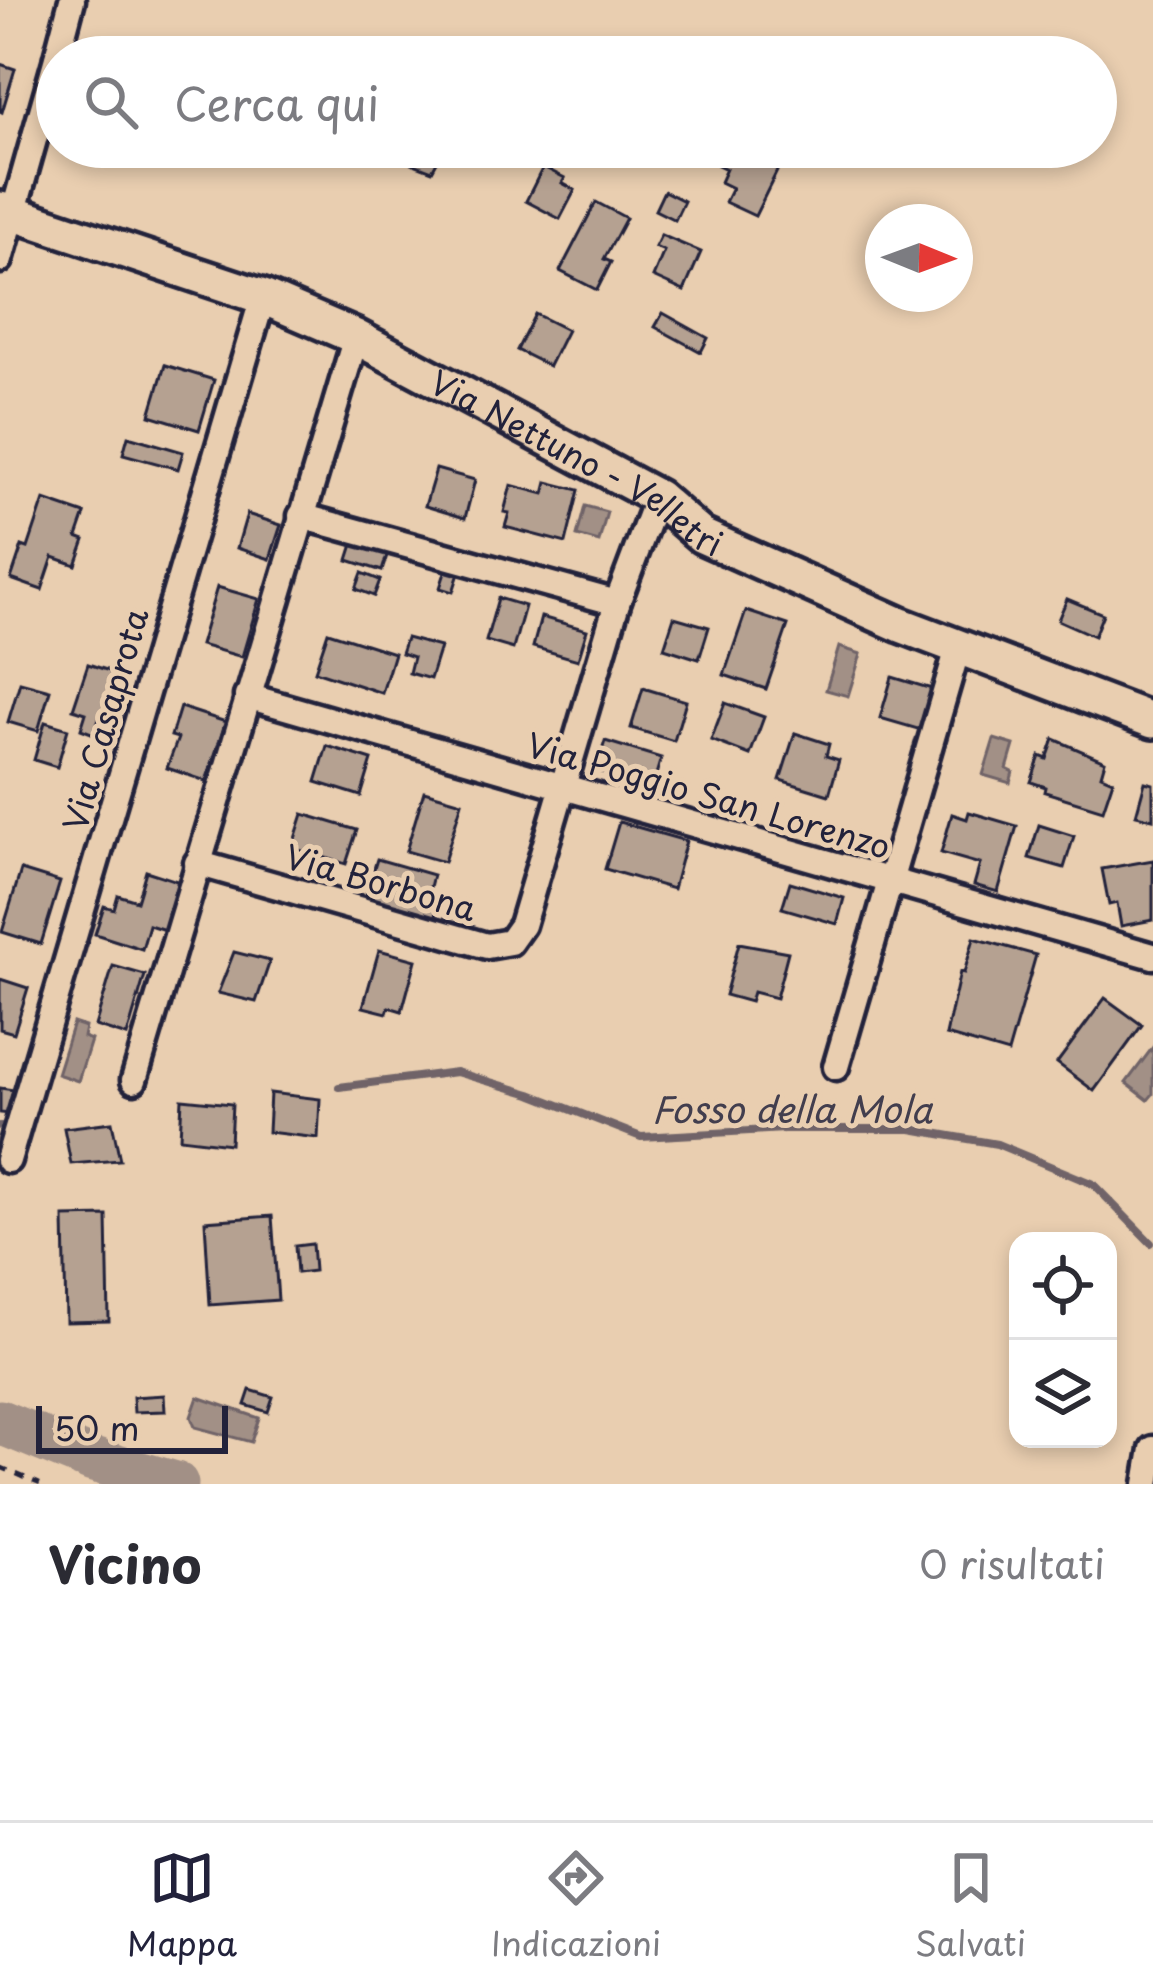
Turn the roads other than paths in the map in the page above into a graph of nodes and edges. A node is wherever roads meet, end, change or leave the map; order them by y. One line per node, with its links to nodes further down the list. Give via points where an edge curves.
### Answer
1 (73, 0): 2 (street)
2 (63, 36)
3 (36, 124): 4 (street)
4 (8, 211): 5 (street); 6 (main road, Via Nettuno - Velletri)
5 (0, 260)
6 (263, 297): 7 (main road, Via Nettuno - Velletri); 20 (street, Via Casaprota)
7 (356, 337): 8 (main road, Via Nettuno - Velletri); 9 (street)
8 (657, 497): 10 (street, Via Borbona); 11 (main road, Via Nettuno - Velletri, via 702,536)
9 (301, 516): 10 (street); 12 (street)
10 (617, 603): 14 (street, Via Borbona)
11 (958, 648): 13 (main road, Via Nettuno - Velletri); 16 (street)
12 (247, 696): 14 (street, Via Poggio San Lorenzo); 15 (street)
13 (1153, 721)
14 (562, 786): 15 (street, Via Borbona, via 522,925 503,946); 16 (street, Via Poggio San Lorenzo)
15 (197, 863): 19 (street)
16 (890, 880): 17 (street, Via Poggio San Lorenzo); 18 (street)
17 (1153, 956)
18 (836, 1067)
19 (134, 1081)
20 (8, 1160)
21 (1153, 1449): 22 (street)
22 (1148, 1484)

